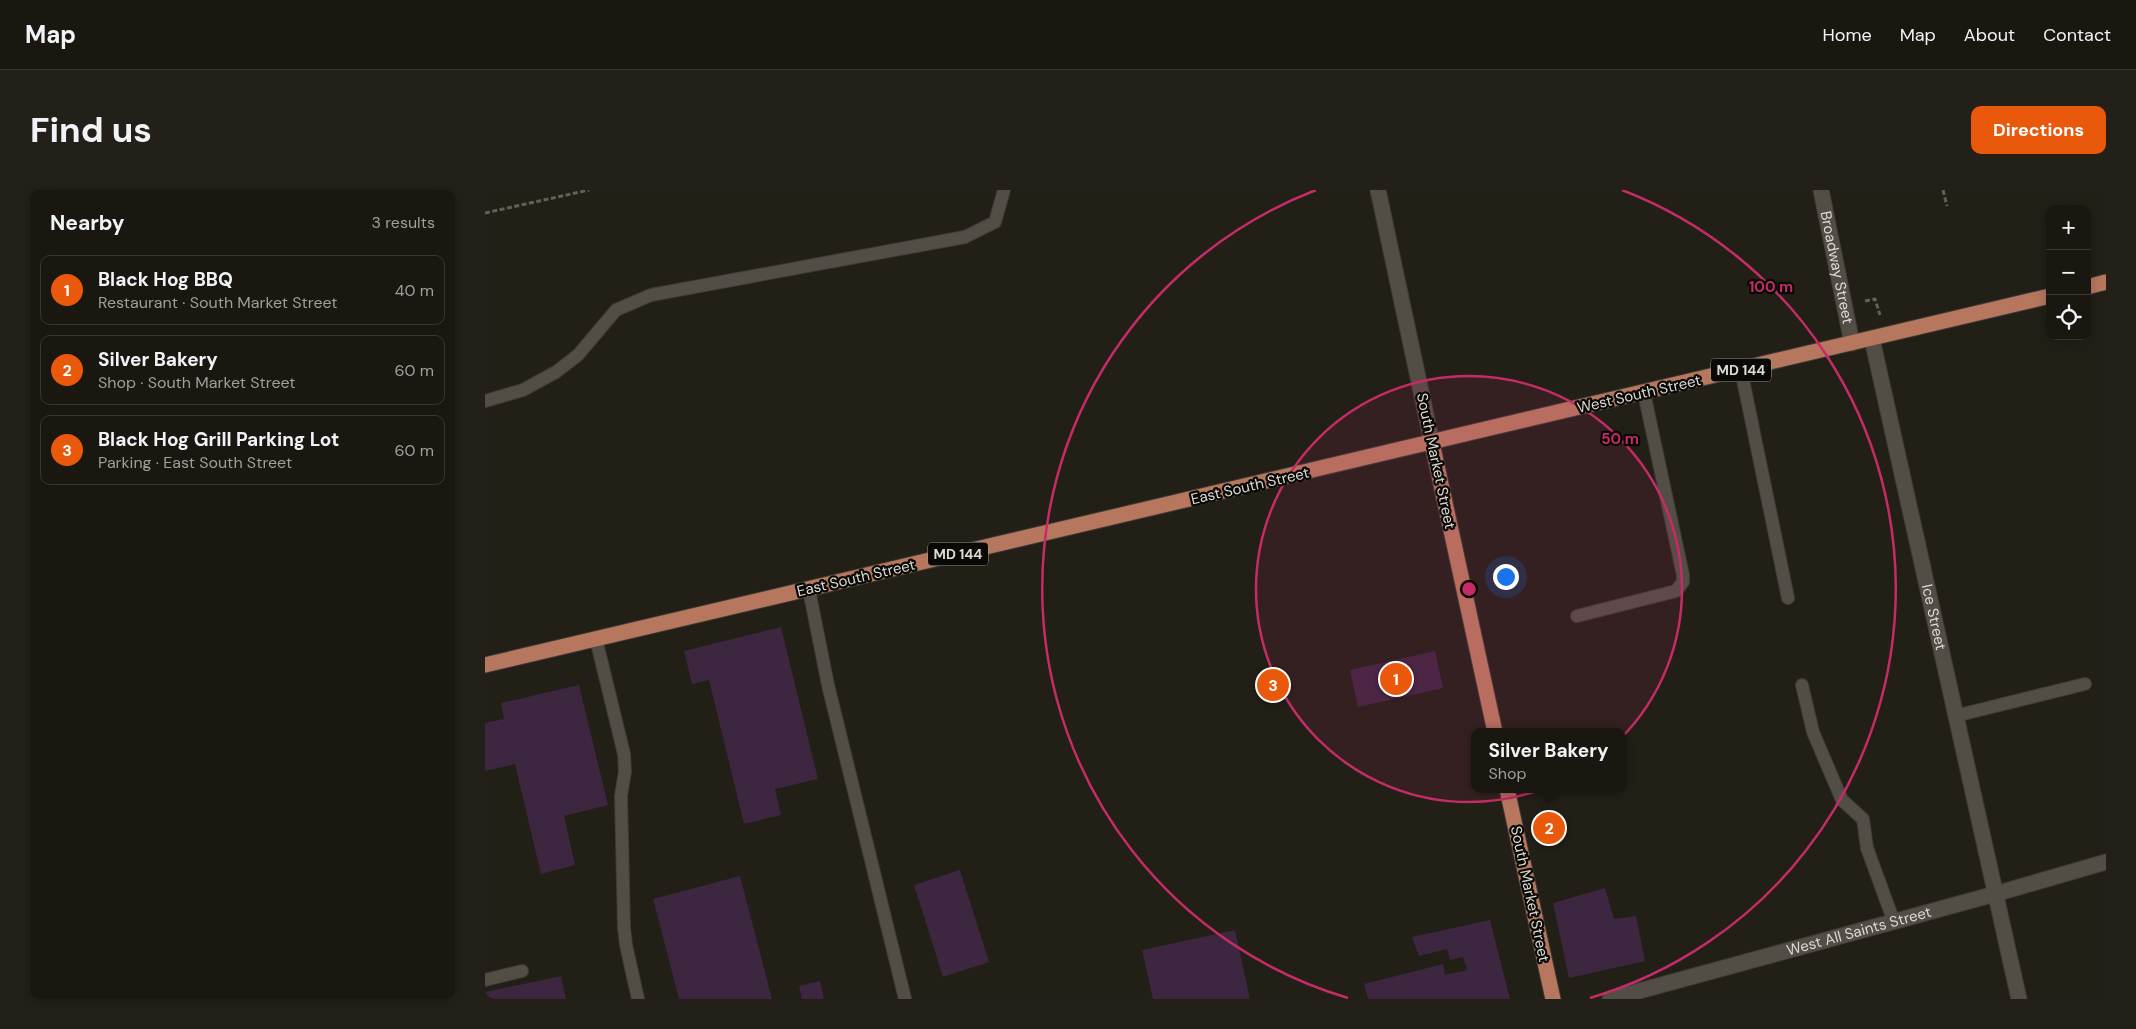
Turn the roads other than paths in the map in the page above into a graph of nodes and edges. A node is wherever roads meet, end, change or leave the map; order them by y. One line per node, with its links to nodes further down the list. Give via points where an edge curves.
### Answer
1 (1004, 190): 11 (lane, via 995,222 965,237 651,295 616,310 578,354 556,372 523,390)
2 (1378, 190): 12 (street, South Market Street)
3 (1821, 190): 8 (street, Broadway Street)
4 (2106, 282): 5 (main road)
5 (2091, 286)
6 (2046, 297): 7 (main road, West South Street / MD 144)
7 (1872, 339): 8 (main road, West South Street / MD 144); 20 (street, Ice Street)
8 (1852, 344): 9 (main road, West South Street / MD 144)
9 (1741, 370): 10 (main road, West South Street / MD 144); 14 (lane)
10 (1644, 393): 12 (main road, West South Street / MD 144); 15 (lane, via 1683,582 1676,591)
11 (485, 401)
12 (1431, 443): 13 (main road, East South Street / MD 144); 21 (main road, South Market Street)
13 (809, 590): 16 (main road, East South Street / MD 144); 29 (lane, via 828,685)
14 (1788, 598)
15 (1577, 616)
16 (596, 639): 17 (main road, East South Street / MD 144); 28 (lane, via 624,754 621,796 624,928)
17 (485, 665)
18 (2085, 684): 20 (lane)
19 (1802, 685): 25 (lane, via 1813,732 1841,800 1863,819 1867,848)
20 (1955, 716): 24 (street, Ice Street)
21 (1494, 728)
22 (1508, 793): 30 (main road, South Market Street)
23 (2106, 862): 24 (street, West All Saints Street)
24 (1995, 894): 25 (street, West All Saints Street); 32 (street, Ice Street)
25 (1894, 922): 31 (street, West All Saints Street)
26 (522, 971): 27 (lane)
27 (485, 980)
28 (638, 999)
29 (905, 999)
30 (1553, 999)
31 (1610, 999)
32 (2019, 999)

